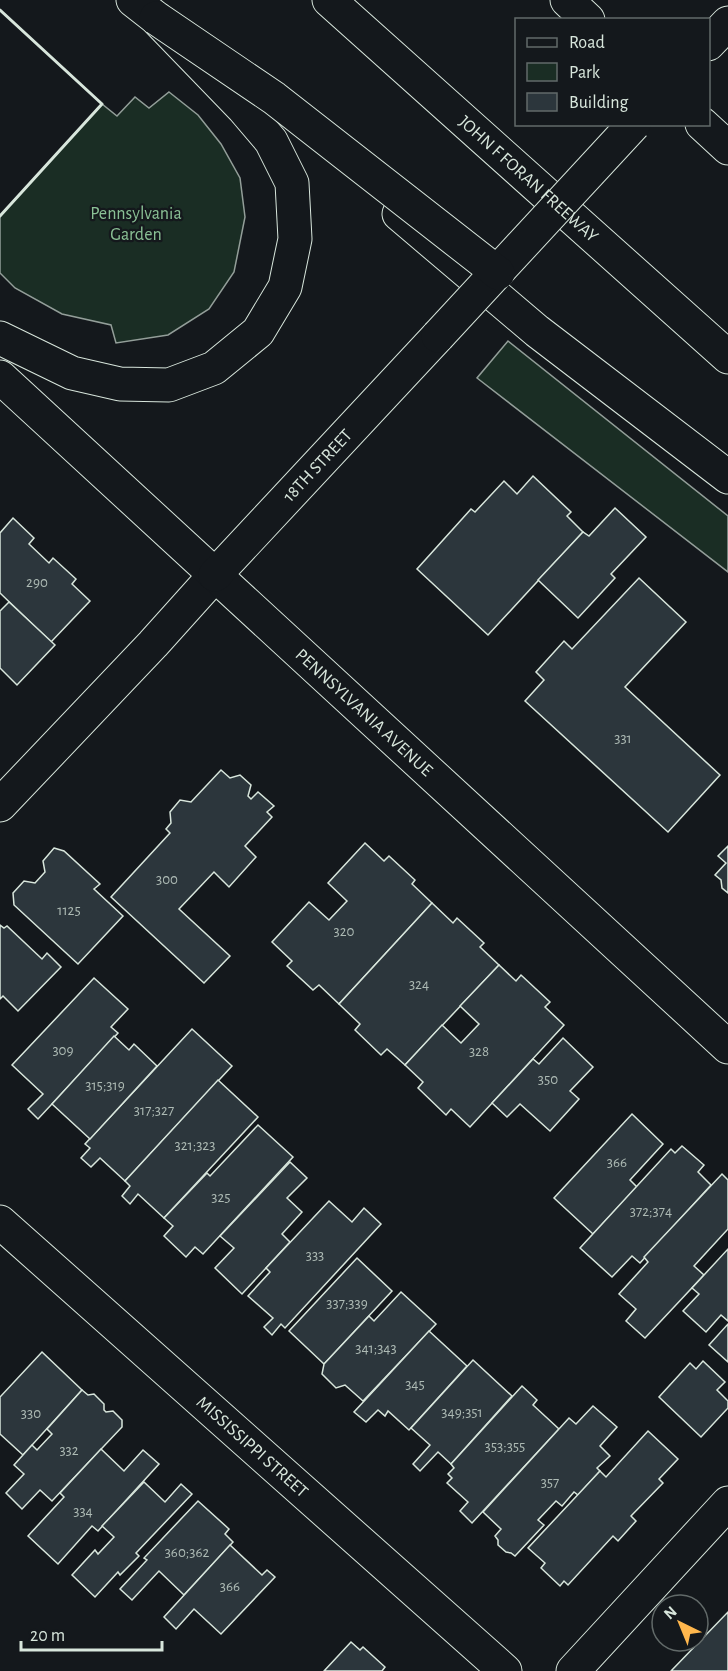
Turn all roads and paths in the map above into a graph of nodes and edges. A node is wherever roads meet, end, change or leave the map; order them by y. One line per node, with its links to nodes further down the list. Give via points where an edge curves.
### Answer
1 (567, 0): 4 (main road)
2 (336, 5): 12 (main road, JOHN F FORAN FREEWAY)
3 (145, 6): 10 (main road, bridge, via 274,98); 11 (main road, bridge, via 271,141 292,183 295,239 285,288 258,332 214,368 169,385 120,384 72,373); 14 (main road, via 537,331)
4 (586, 18)
5 (728, 23): 6 (main road)
6 (710, 42)
7 (632, 126): 10 (main road, 18TH STREET, bridge)
8 (704, 126): 9 (main road)
9 (728, 148)
10 (498, 273): 15 (main road, 18TH STREET, bridge)
11 (0, 338)
12 (728, 357)
13 (0, 377): 15 (main road, PENNSYLVANIA AVENUE)
14 (728, 477)
15 (215, 575): 16 (main road, 18TH STREET); 17 (main road, PENNSYLVANIA AVENUE)
16 (0, 804)
17 (728, 1047)
18 (0, 1222): 20 (main road, MISSISSIPPI STREET)
19 (728, 1503): 21 (main road)
20 (505, 1671)
21 (573, 1671)

